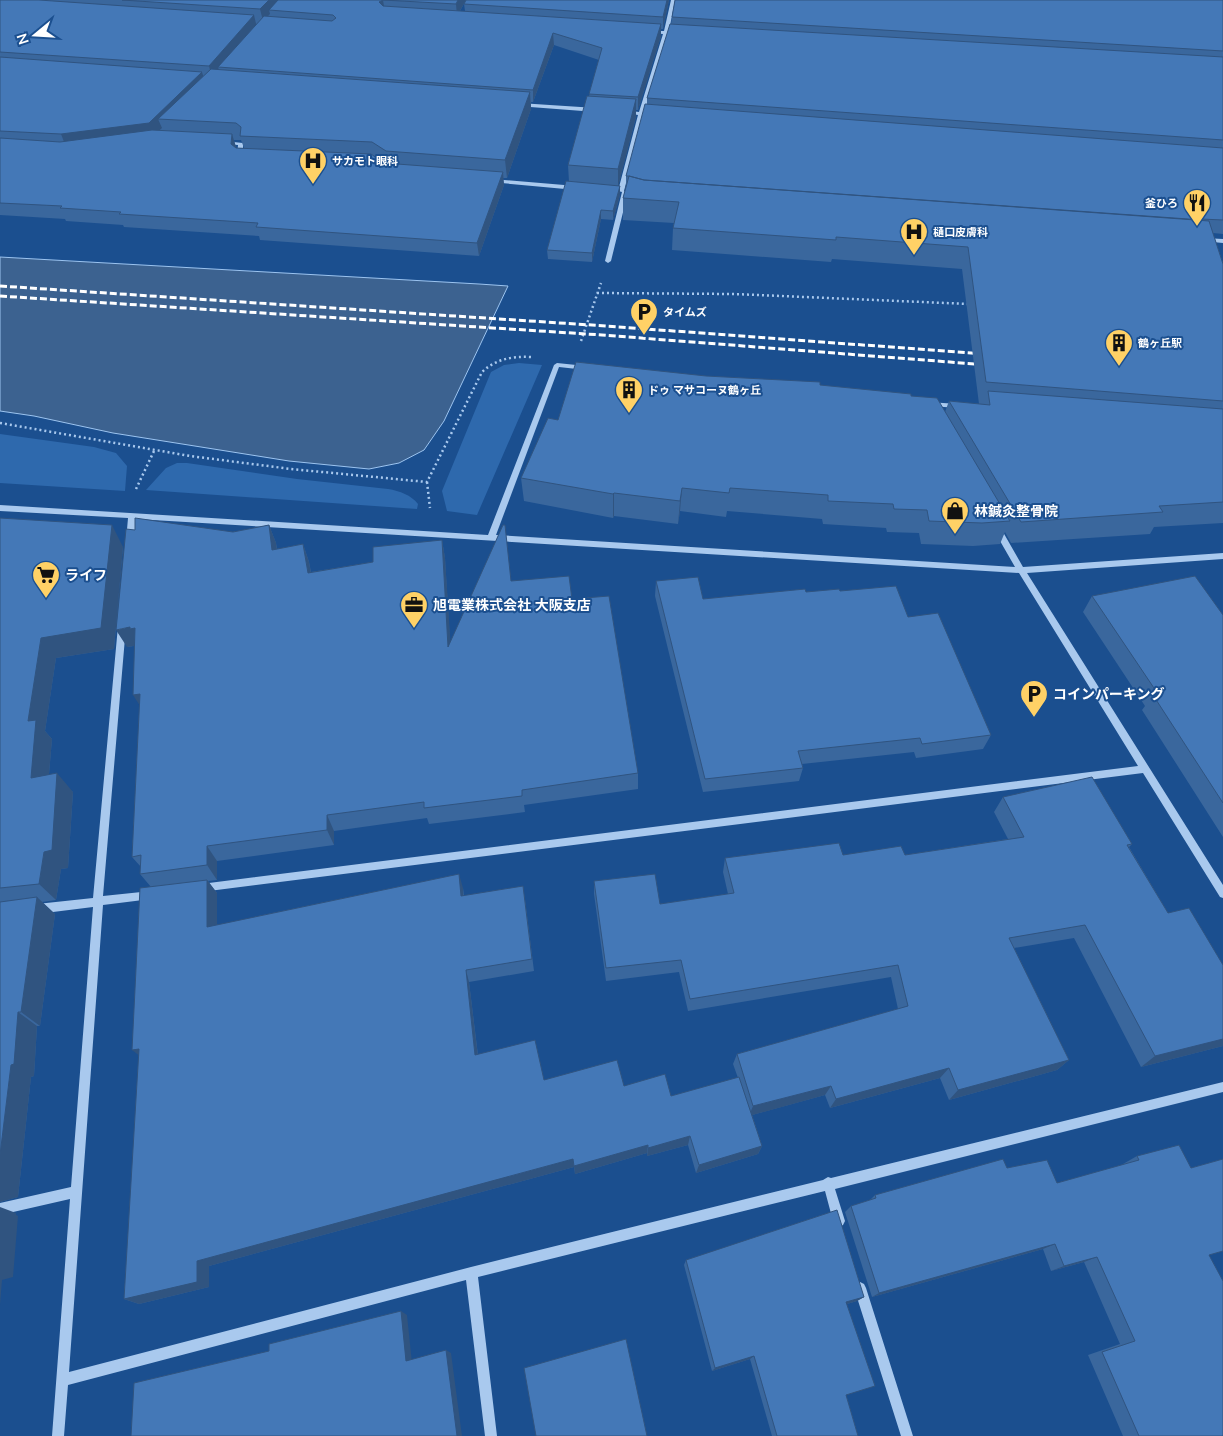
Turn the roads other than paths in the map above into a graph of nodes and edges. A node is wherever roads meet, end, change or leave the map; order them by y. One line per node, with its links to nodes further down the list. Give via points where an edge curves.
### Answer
1 (673, 0): 3 (street)
2 (646, 32): 3 (street)
3 (666, 33): 4 (street); 8 (street)
4 (686, 34)
5 (512, 104): 6 (street)
6 (601, 111)
7 (621, 112): 8 (street)
8 (641, 114): 9 (street); 15 (street)
9 (661, 115)
10 (213, 142): 11 (street, via 241,144 240,156)
11 (250, 157)
12 (484, 180): 13 (street)
13 (582, 188)
14 (611, 190): 15 (street)
15 (623, 192): 16 (street); 19 (street)
16 (634, 195)
17 (1194, 239): 18 (street)
18 (1223, 241)
19 (608, 261)
20 (591, 369): 26 (street, via 557,365)
21 (970, 407): 22 (street, via 925,404)
22 (930, 412)
23 (0, 508): 24 (street)
24 (132, 516): 26 (street); 27 (street)
25 (992, 520): 29 (street)
26 (491, 538): 29 (street)
27 (128, 556)
28 (1223, 556): 29 (street)
29 (1021, 570): 31 (street)
30 (123, 615): 35 (street)
31 (1146, 769): 32 (street); 34 (street)
32 (187, 890)
33 (157, 894): 35 (street)
34 (1223, 894)
35 (98, 902): 36 (street); 39 (street)
36 (29, 910)
37 (1223, 1087): 38 (street)
38 (828, 1183): 41 (street); 42 (street)
39 (76, 1192): 40 (street); 44 (street)
40 (0, 1208)
41 (842, 1230)
42 (471, 1273): 44 (street); 46 (street)
43 (857, 1277): 47 (street)
44 (62, 1380): 45 (street)
45 (58, 1436)
46 (491, 1436)
47 (907, 1436)

